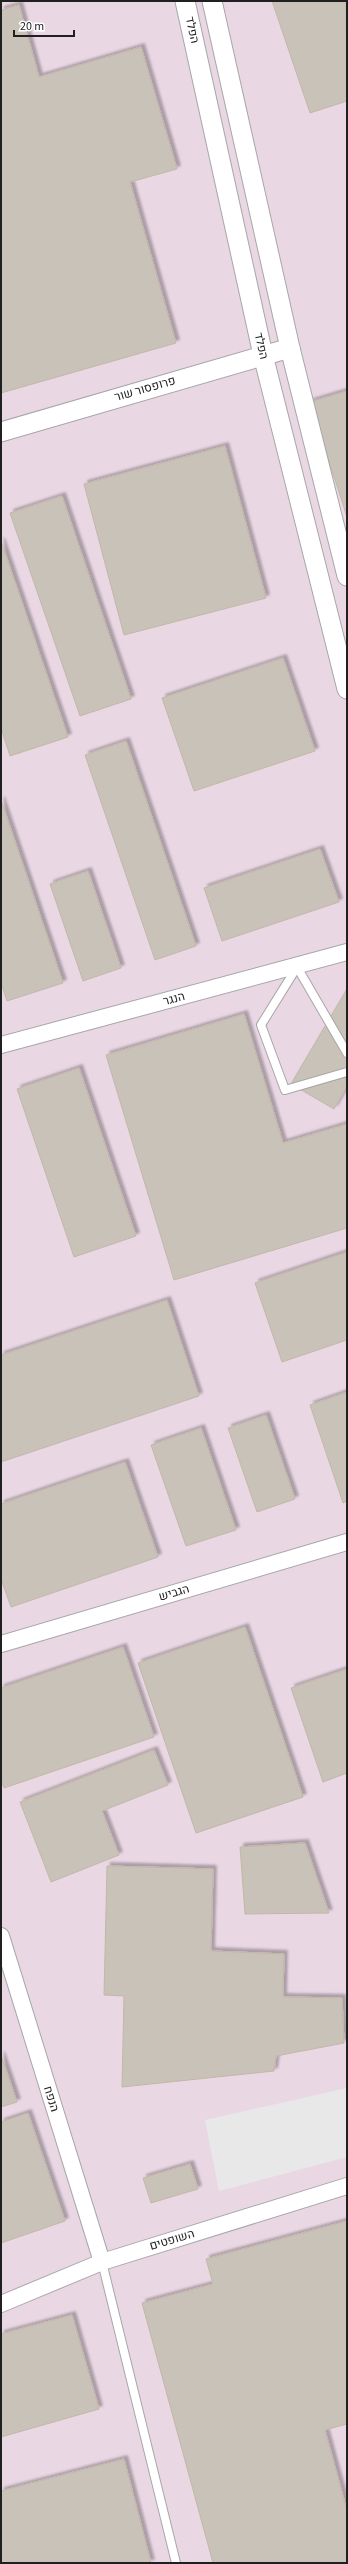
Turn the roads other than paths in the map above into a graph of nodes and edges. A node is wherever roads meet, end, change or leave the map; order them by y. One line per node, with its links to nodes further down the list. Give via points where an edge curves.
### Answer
1 (185, 1): 4 (street, הפלד)
2 (212, 1): 3 (street)
3 (290, 348): 4 (street, פרופסור שור); 6 (street)
4 (263, 355): 5 (street, פרופסור שור); 7 (street, הפלד)
5 (1, 432)
6 (347, 576)
7 (347, 689)
8 (347, 952): 9 (street, הנגר)
9 (297, 966): 10 (street, הנגר); 11 (lane); 12 (lane, via 261,1025 285,1090)
10 (1, 1045)
11 (347, 1053)
12 (347, 1072)
13 (347, 1542): 14 (street, הגביש)
14 (1, 1644)
15 (1, 1936): 17 (street, הנפח)
16 (347, 2186): 17 (street, השופטים)
17 (102, 2262): 18 (street, השופטים); 19 (lane)
18 (1, 2304)
19 (176, 2563)

